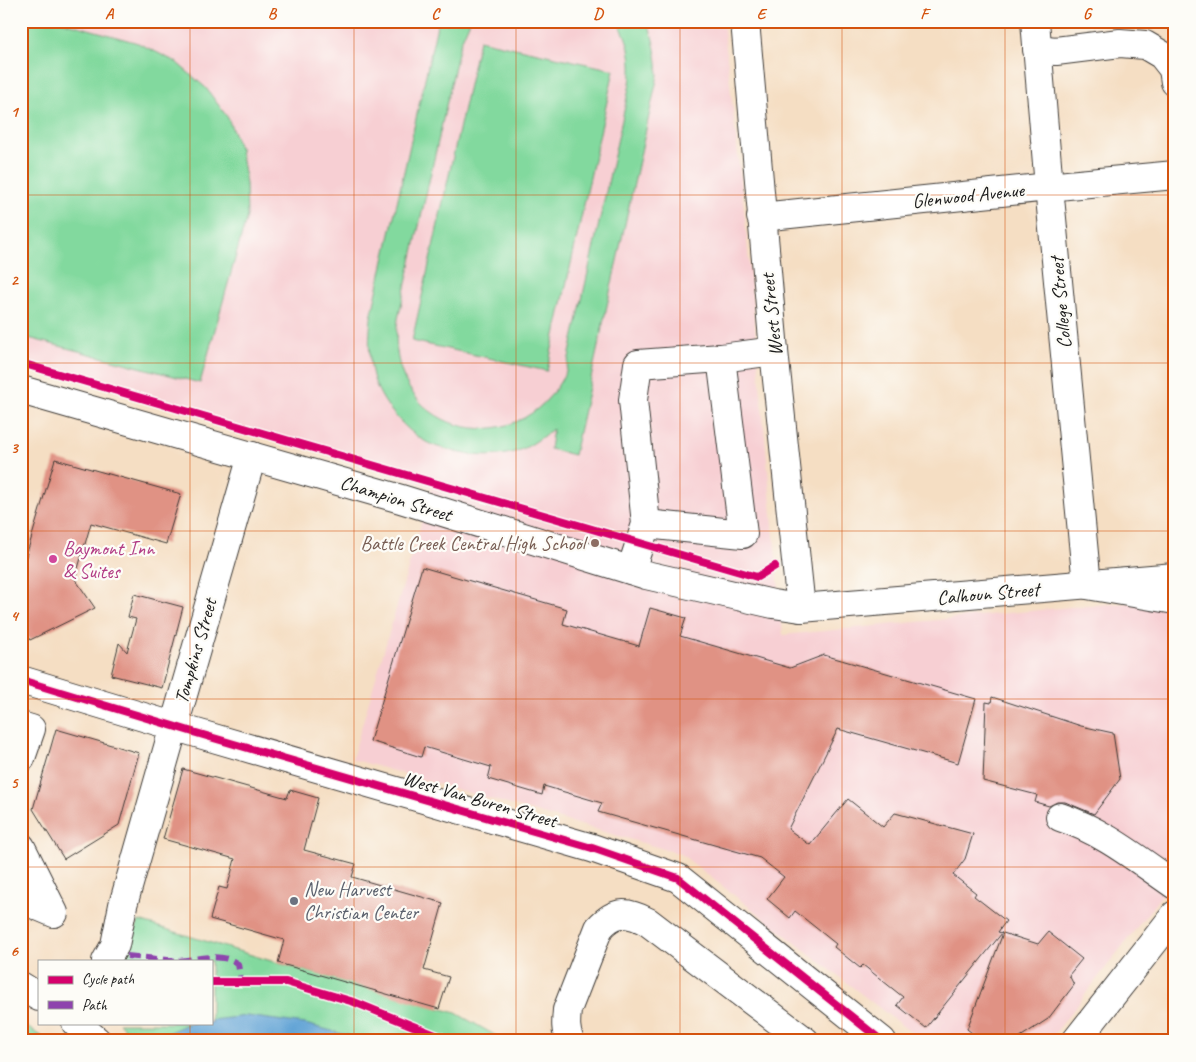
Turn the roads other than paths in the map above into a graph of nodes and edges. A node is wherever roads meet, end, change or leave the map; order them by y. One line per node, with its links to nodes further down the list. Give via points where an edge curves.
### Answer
1 (745, 21): 7 (street, West Street)
2 (1035, 21): 3 (street, College Street)
3 (1037, 49): 4 (street, via 1056,51 1120,43 1145,44 1162,55 1172,68); 6 (street, College Street)
4 (1175, 82)
5 (1175, 175): 6 (street, Glenwood Avenue)
6 (1049, 187): 7 (street, Glenwood Avenue); 15 (street, College Street)
7 (761, 217): 8 (street, West Street)
8 (774, 351): 9 (street); 17 (street, West Street)
9 (721, 358): 12 (street, via 638,364 633,400); 12 (street, via 743,534)
10 (21, 390): 11 (street, Champion Street)
11 (252, 456): 13 (street, Champion Street); 20 (street, Tompkins Street)
12 (646, 524): 13 (street)
13 (631, 570): 17 (street, Champion Street)
14 (1175, 577): 15 (street, Calhoun Street)
15 (1087, 585): 16 (street); 17 (street, Calhoun Street)
16 (1175, 600)
17 (801, 608)
18 (21, 680): 20 (street, West Van Buren Street)
19 (21, 726): 21 (street, via 31,729)
20 (174, 726): 27 (street, Tompkins Street, via 115,945); 30 (street, West Van Buren Street, via 592,848 678,878)
21 (21, 758)
22 (1060, 817): 24 (street, via 1101,834)
23 (21, 847): 25 (street, via 54,913)
24 (1175, 885)
25 (21, 899)
26 (1175, 915): 33 (street)
27 (107, 960)
28 (21, 986): 29 (street)
29 (38, 996)
30 (871, 1037)
31 (570, 1041): 32 (street, via 566,1022 568,1010 599,928 609,917 622,914 636,916 653,926)
32 (805, 1041)
33 (1076, 1041)

